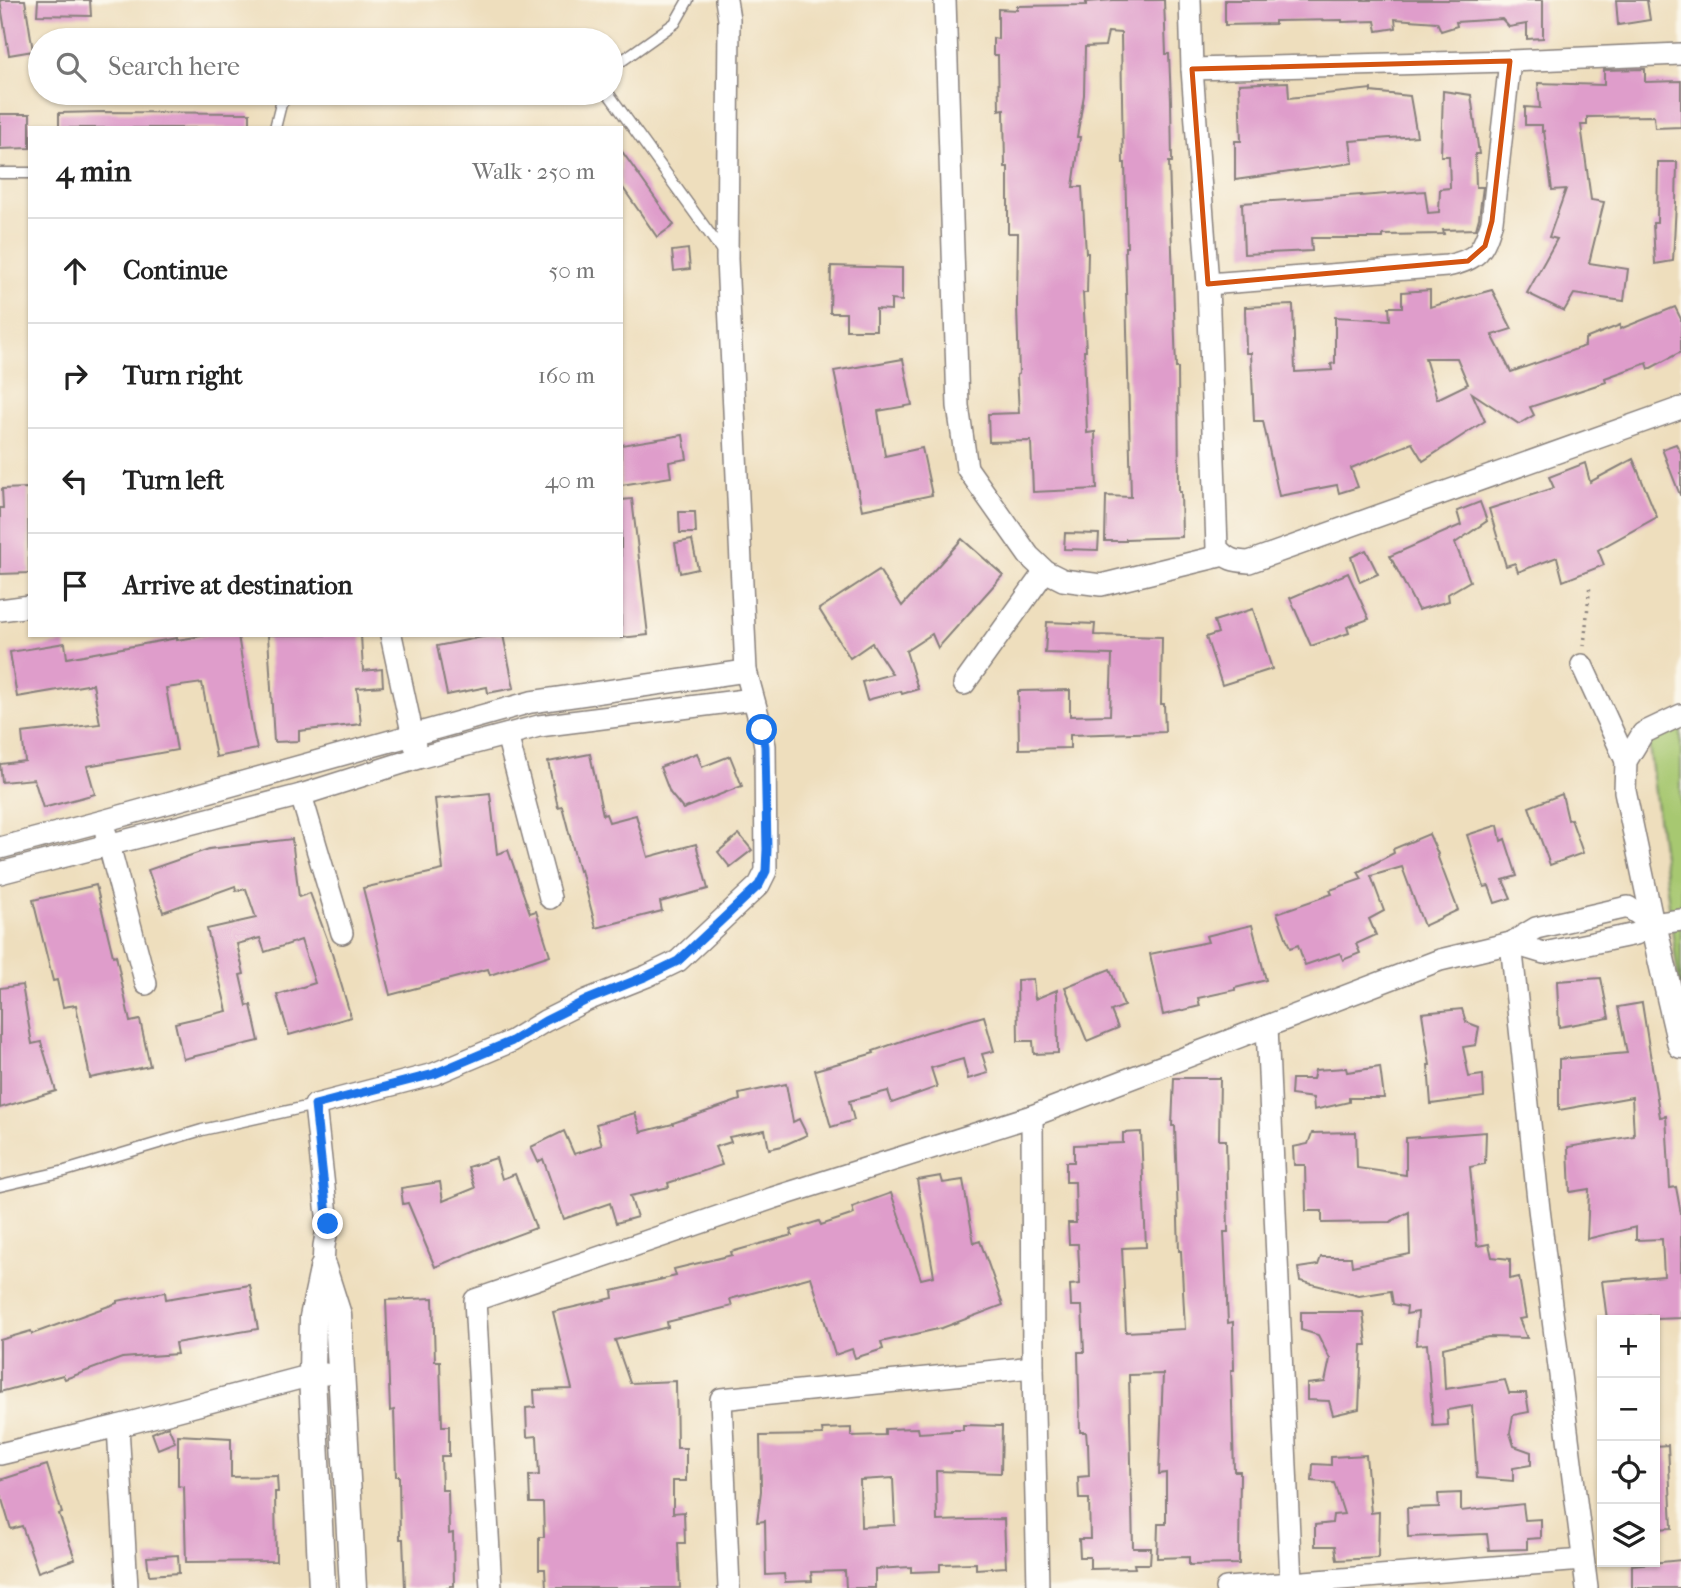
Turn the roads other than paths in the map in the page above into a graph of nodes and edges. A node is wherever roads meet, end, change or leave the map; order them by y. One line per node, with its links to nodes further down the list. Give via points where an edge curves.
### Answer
1 (688, 0): 6 (lane, via 674,23)
2 (726, 0): 14 (street)
3 (944, 0): 18 (street, via 958,406 967,468 1029,556)
4 (1190, 0): 8 (street)
5 (1681, 54): 7 (street)
6 (623, 60)
7 (1510, 61): 8 (street); 15 (street, via 1492,221 1485,246 1468,261)
8 (1192, 69): 15 (street)
9 (281, 105): 11 (lane)
10 (617, 105): 14 (lane)
11 (276, 126)
12 (0, 173): 13 (lane)
13 (28, 173)
14 (727, 259): 23 (street)
15 (1208, 284): 17 (street, via 1217,548)
16 (1681, 408): 17 (street, via 1249,562)
17 (1224, 555): 18 (street, via 1101,585 1063,580)
18 (1045, 571): 24 (street)
19 (28, 606): 20 (street)
20 (0, 610)
21 (391, 637): 27 (street)
22 (1582, 665): 30 (street)
23 (746, 670): 25 (street); 27 (street, via 531,702)
24 (964, 684)
25 (753, 699): 28 (street, via 540,726); 44 (street, via 765,746 766,871 759,885 678,961 434,1074)
26 (1681, 715): 30 (street, via 1643,733)
27 (411, 734): 29 (street); 32 (street)
28 (507, 735): 29 (street); 36 (street)
29 (418, 758): 31 (street)
30 (1626, 761): 38 (street, via 1625,791)
31 (301, 795): 33 (street); 39 (street)
32 (103, 821): 33 (street); 34 (street)
33 (109, 846): 35 (street); 41 (street)
34 (0, 848)
35 (0, 873)
36 (550, 898)
37 (1681, 920): 38 (street)
38 (1653, 924): 40 (street, via 1628,907 1536,928); 43 (street)
39 (342, 933)
40 (1511, 943): 42 (street, via 1440,960); 53 (street)
41 (146, 984)
42 (1267, 1026): 45 (street); 54 (street)
43 (1681, 1045)
44 (315, 1105): 46 (lane, via 202,1130); 47 (street, via 328,1224)
45 (1032, 1116): 48 (street); 58 (street, via 475,1300)
46 (0, 1186)
47 (324, 1268): 49 (street, via 338,1315); 50 (street, via 313,1317)
48 (1033, 1367): 59 (street, via 721,1399); 60 (street)
49 (342, 1373): 50 (street); 57 (street)
50 (312, 1375): 51 (street); 56 (street)
51 (118, 1426): 52 (street); 55 (street)
52 (0, 1454)
53 (1583, 1560): 54 (street); 62 (street)
54 (1291, 1583): 61 (street)
55 (127, 1588)
56 (322, 1588)
57 (353, 1588)
58 (491, 1588)
59 (729, 1588)
60 (1038, 1588)
61 (1227, 1588)
62 (1587, 1588)

